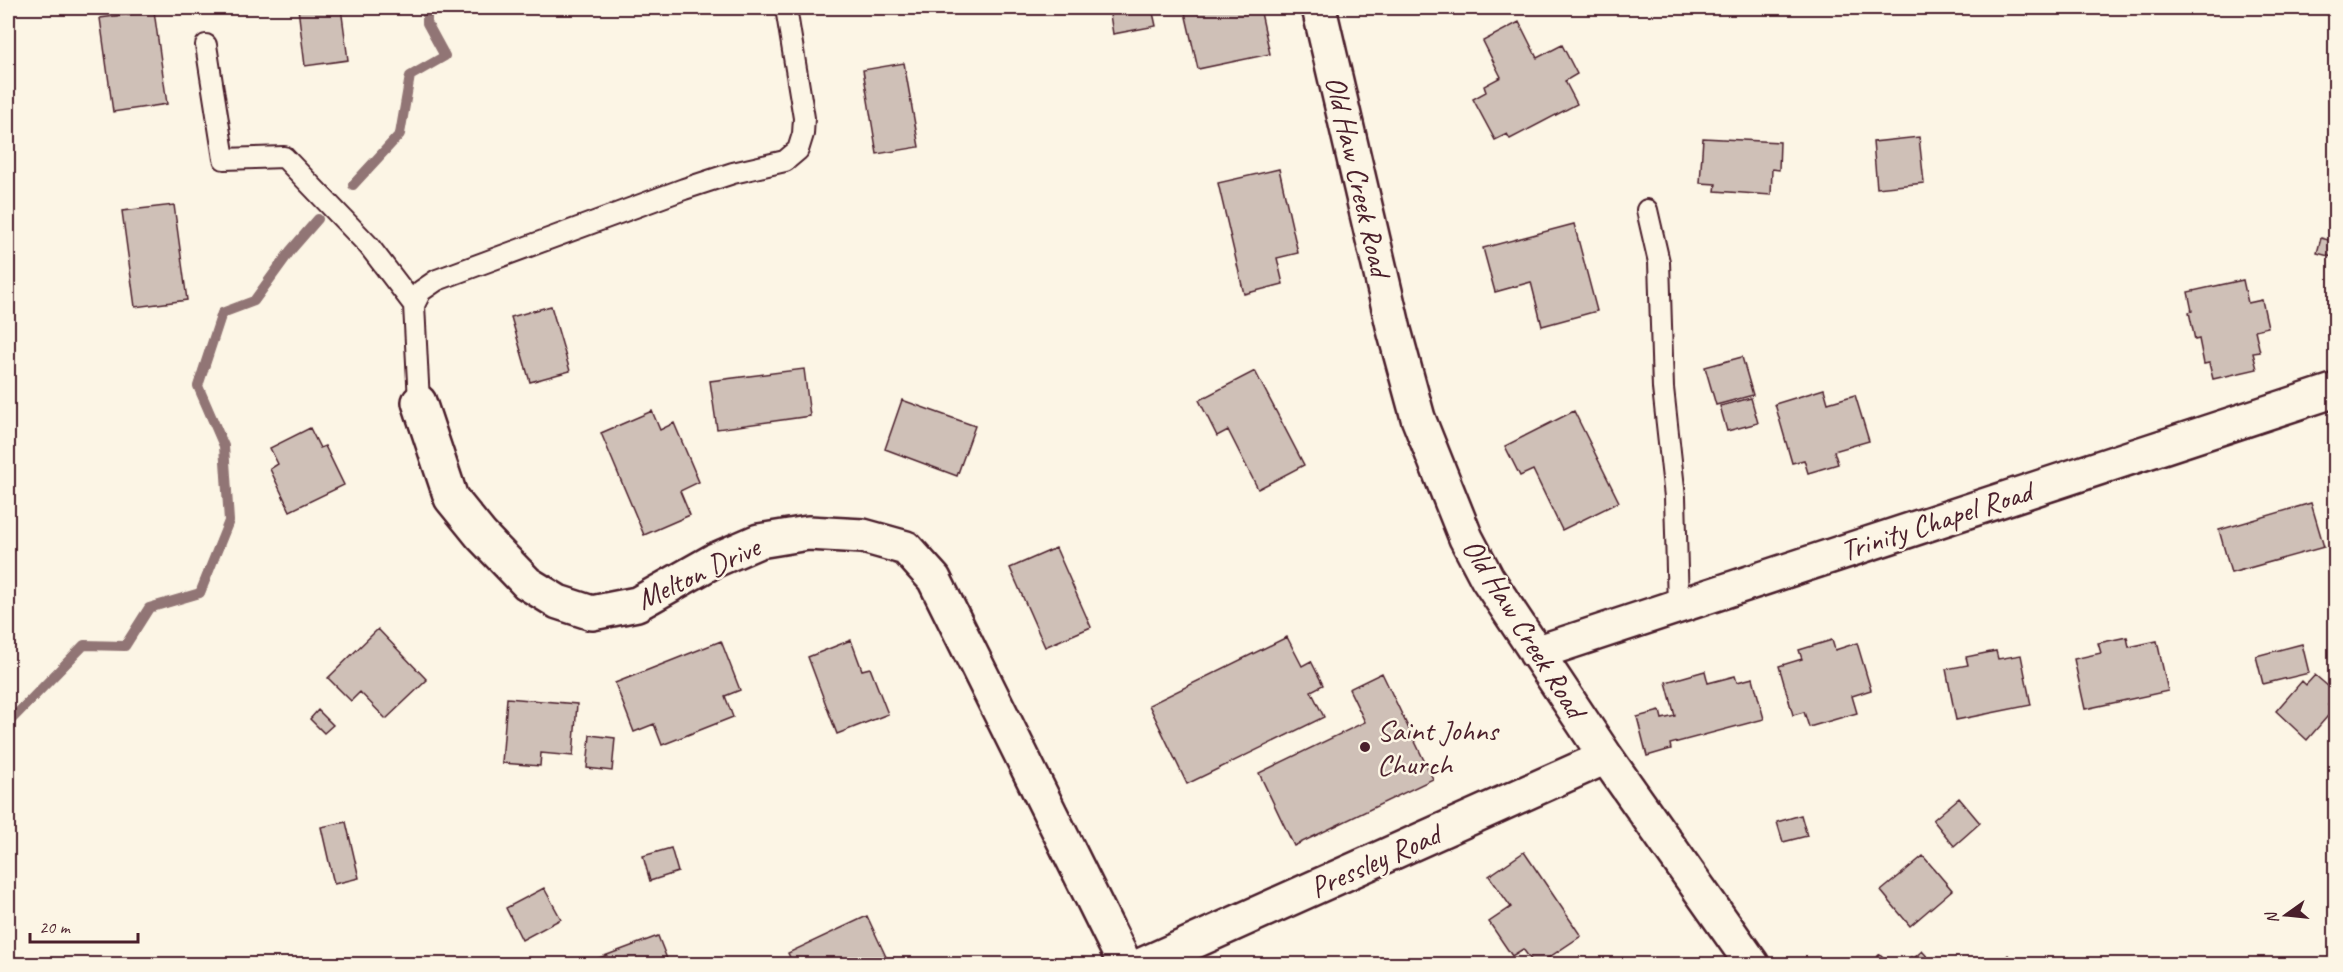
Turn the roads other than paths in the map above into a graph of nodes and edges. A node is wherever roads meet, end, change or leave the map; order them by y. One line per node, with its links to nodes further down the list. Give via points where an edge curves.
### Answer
1 (786, 8): 5 (lane, via 804,118 798,150 784,161 684,189 438,280 421,291)
2 (1319, 8): 9 (street, Old Haw Creek Road, via 1418,418 1466,538)
3 (206, 45): 5 (lane, via 224,159 284,157 369,246)
4 (1647, 210): 8 (lane, via 1659,262 1663,388 1675,497)
5 (414, 305): 7 (lane)
6 (2336, 390): 8 (street, Trinity Chapel Road)
7 (420, 402): 11 (street, Melton Drive, via 451,498 481,535 527,583 558,602 592,613 637,604 715,560 759,541 808,533 863,536 906,548 934,579)
8 (1678, 606): 9 (street, Trinity Chapel Road)
9 (1536, 653): 10 (street, Old Haw Creek Road)
10 (1606, 757): 12 (street, Pressley Road); 13 (street, Old Haw Creek Road)
11 (1125, 964)
12 (1144, 964)
13 (1752, 964)

